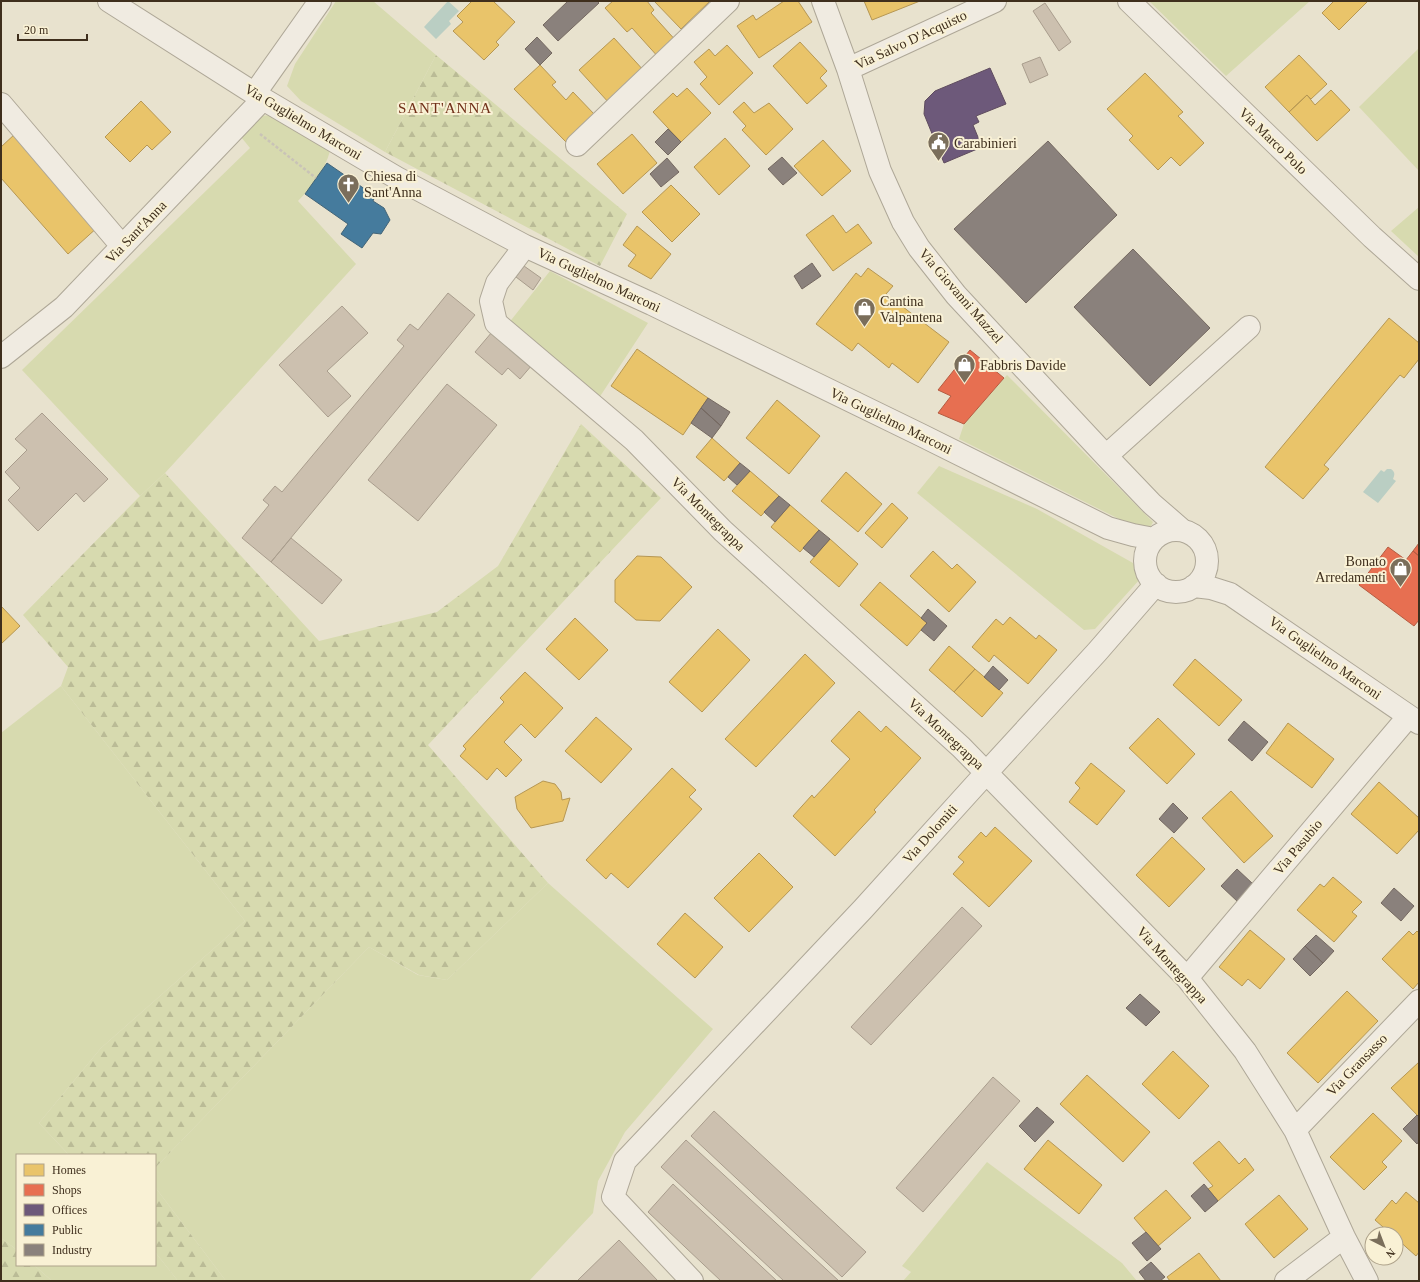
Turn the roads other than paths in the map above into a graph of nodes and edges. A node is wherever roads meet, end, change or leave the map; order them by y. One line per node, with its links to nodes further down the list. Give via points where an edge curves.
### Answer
1 (108, 1): 8 (street, Via Guglielmo Marconi)
2 (320, 1): 8 (street, Via Sant'Anna)
3 (728, 1): 10 (street)
4 (823, 1): 7 (street, Via Giovanni Mazzel)
5 (995, 1): 7 (street, Via Salvo D'Acquisto)
6 (1129, 1): 13 (street, Via Marco Polo, via 1372,237)
7 (848, 69): 16 (street, Via Giovanni Mazzel, via 880,171 903,222 919,248 956,295)
8 (259, 96): 11 (street, Via Sant'Anna, via 243,121); 12 (street, Via Guglielmo Marconi, via 397,178)
9 (1, 104): 11 (street)
10 (577, 145)
11 (122, 246): 15 (street, Via Sant'Anna, via 64,306)
12 (525, 246): 18 (street, Via Guglielmo Marconi, via 652,304); 26 (street, Via Montegrappa, via 497,283 491,300 496,322 634,440 723,531)
13 (1419, 279)
14 (1249, 327): 16 (street)
15 (1, 356)
16 (1106, 456): 17 (street, Via Giovanni Mazzel)
17 (1152, 504): 19 (street, Via Giovanni Mazzel); 20 (street, Via Giovanni Mazzel, via 1158,516)
18 (1108, 528): 20 (street, Via Guglielmo Marconi, via 1133,535); 22 (street, Via Guglielmo Marconi, via 1124,541)
19 (1182, 530): 20 (street, via 1172,530); 21 (street, via 1192,533 1199,540 1205,548)
20 (1156, 537): 22 (street, via 1145,556)
21 (1207, 563): 23 (street, via 1202,578); 24 (street, Via Guglielmo Marconi)
22 (1150, 576): 23 (street, via 1164,590 1185,591); 26 (street, Via Dolomiti, via 1097,652)
23 (1194, 586): 24 (street, Via Guglielmo Marconi)
24 (1230, 594): 25 (street, Via Guglielmo Marconi)
25 (1414, 720): 27 (street, Via Pasubio)
26 (987, 772): 27 (street, Via Montegrappa); 31 (street, Via Dolomiti, via 863,909 625,1161 612,1197)
27 (1187, 978): 29 (street, Via Montegrappa, via 1245,1051)
28 (1419, 1001): 29 (street, Via Gransasso)
29 (1295, 1130): 30 (street, Via Montegrappa)
30 (1344, 1237): 32 (street); 33 (street, Via Montegrappa)
31 (692, 1281)
32 (1286, 1281)
33 (1366, 1281)

